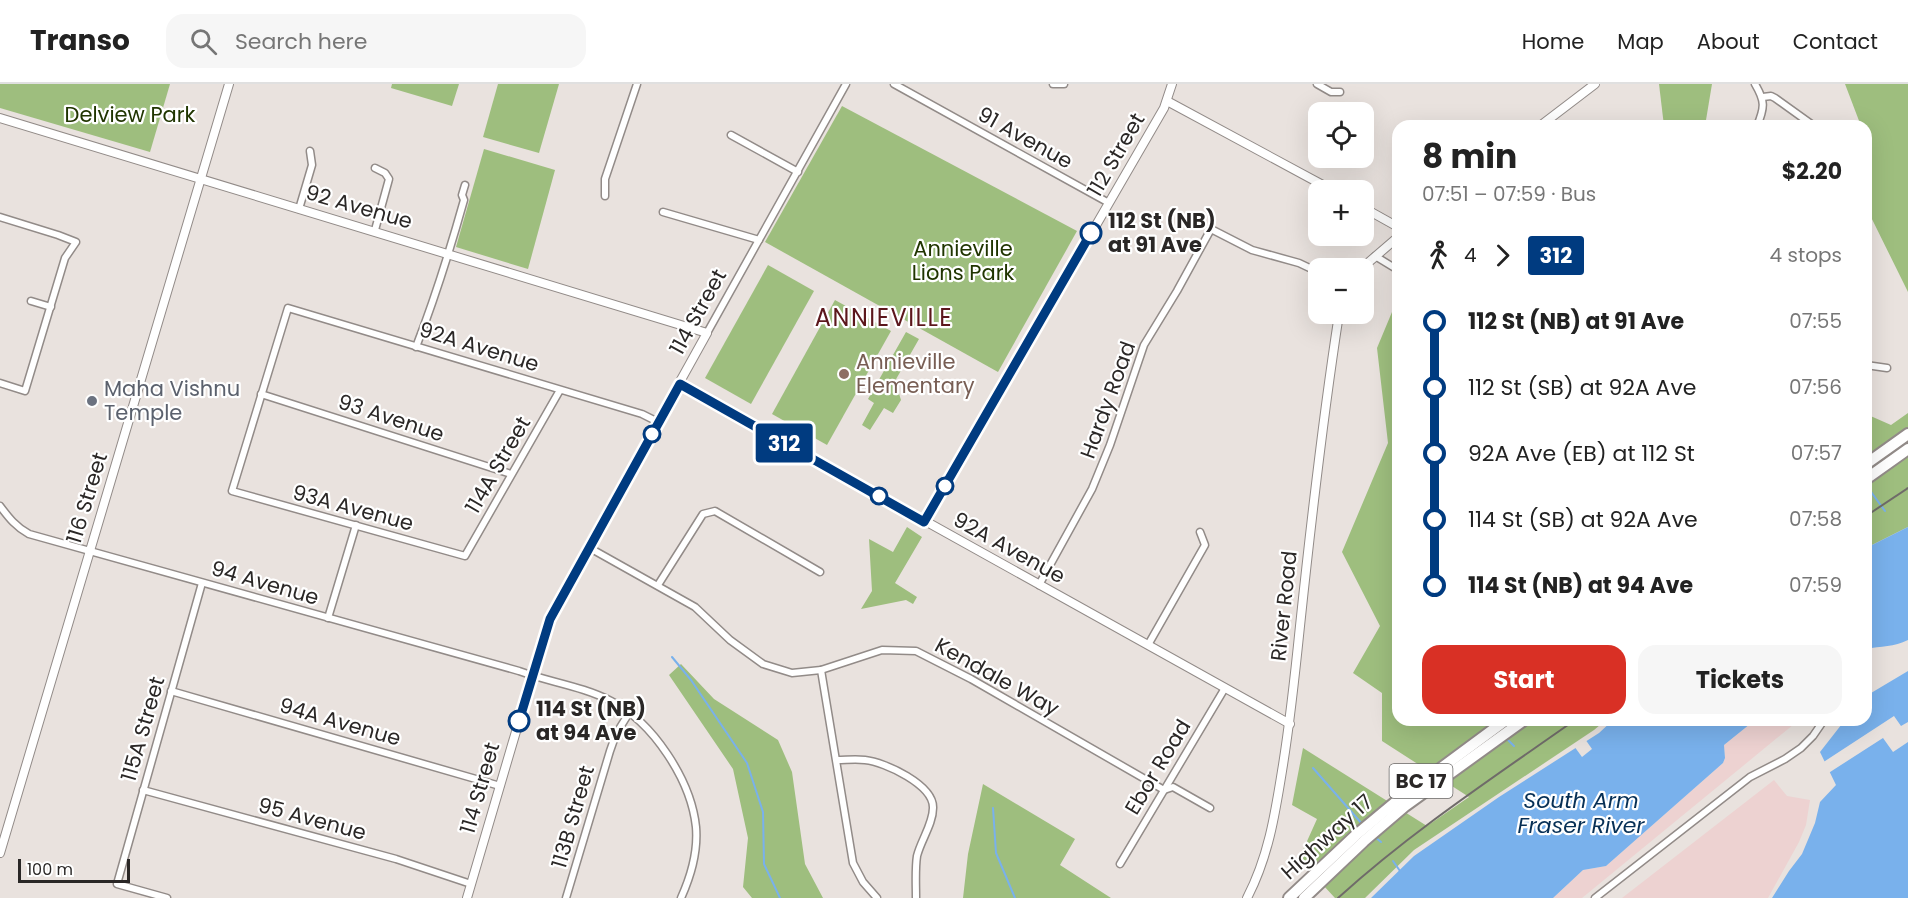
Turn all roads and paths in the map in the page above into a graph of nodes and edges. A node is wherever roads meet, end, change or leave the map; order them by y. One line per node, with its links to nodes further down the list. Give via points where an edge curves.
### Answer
1 (230, 84): 22 (street, 116 Street)
2 (637, 84): 25 (street, via 605,180)
3 (846, 84): 21 (street, 114 Street)
4 (894, 84): 26 (street, 91 Avenue)
5 (1053, 84): 6 (street)
6 (1064, 84)
7 (1172, 84): 13 (street, 112 Street)
8 (1317, 84): 11 (street)
9 (1755, 84): 12 (street)
10 (1593, 85): 15 (street)
11 (1340, 92)
12 (1763, 97): 16 (street); 17 (street, via 1771,96)
13 (1167, 101): 23 (street); 26 (street, 112 Street)
14 (0, 118): 22 (street, 92 Avenue)
15 (1548, 120)
16 (1760, 120)
17 (1805, 120)
18 (731, 135): 21 (street)
19 (310, 151): 27 (street, via 312,165)
20 (375, 168): 32 (street, via 389,179)
21 (798, 172): 33 (street, 114 Street)
22 (201, 179): 27 (street, 92 Avenue); 61 (street, 116 Street)
23 (1313, 180)
24 (465, 185): 35 (street)
25 (605, 196)
26 (1109, 204): 57 (street, 112 Street)
27 (299, 209): 32 (street, 92 Avenue)
28 (663, 212): 33 (street)
29 (1374, 214): 31 (street)
30 (0, 217): 40 (street, via 76,242 65,258)
31 (1392, 224)
32 (375, 230): 35 (street, 92 Avenue)
33 (759, 240): 42 (street, 114 Street)
34 (1392, 242): 36 (street)
35 (449, 253): 42 (street, 92 Avenue); 43 (street)
36 (1375, 256): 37 (street)
37 (1392, 266)
38 (1308, 267): 66 (street, Hardy Road, via 1252,250 1211,229 1144,345 1092,489)
39 (31, 301): 40 (street)
40 (51, 307): 46 (street, via 25,391)
41 (1338, 324): 74 (street, River Road)
42 (707, 333): 47 (street, 114 Street)
43 (416, 347): 48 (street, 92A Avenue); 49 (street, 92A Avenue, via 288,308)
44 (1872, 366): 45 (street)
45 (1887, 368)
46 (0, 383)
47 (680, 384): 50 (street, 114 Street); 57 (street, 92A Avenue)
48 (560, 390): 50 (street, 92A Avenue); 54 (street, 114A Street)
49 (261, 394): 54 (street, 93 Avenue); 58 (street, 93A Avenue, via 232,491)
50 (658, 422): 60 (street, 114 Street)
51 (1908, 434): 53 (highway)
52 (1908, 449): 55 (highway)
53 (1872, 459)
54 (511, 474): 62 (street, 114A Street)
55 (1872, 475)
56 (0, 507): 61 (street, 94 Avenue, via 19,529 29,534)
57 (924, 522): 66 (street, 92A Avenue)
58 (356, 525): 62 (street, 93A Avenue); 67 (street)
59 (1200, 532): 68 (street, via 1205,546)
60 (588, 547): 65 (street, Kendale Way); 70 (street, 114 Street, via 550,619)
61 (90, 551): 64 (street, 94 Avenue); 85 (street, 116 Street)
62 (465, 556)
63 (820, 572): 65 (street, via 715,511 703,514)
64 (202, 583): 67 (street, 94 Avenue); 72 (street, 115A Street)
65 (658, 585): 69 (street, Kendale Way, via 695,607 763,664 792,674)
66 (1038, 585): 68 (street, 92A Avenue)
67 (328, 618): 70 (street, 94 Avenue)
68 (1148, 645): 71 (street, 92A Avenue)
69 (821, 670): 79 (street); 82 (street, Kendale Way, via 882,650 916,651)
70 (532, 676): 73 (street, 94 Avenue, via 592,693); 80 (street, 114 Street)
71 (1225, 688): 74 (street, 92A Avenue); 82 (street, Ebor Road)
72 (171, 691): 80 (street, 94A Avenue); 81 (street, 115A Street)
73 (629, 713): 90 (street, 113B Street, via 610,751); 91 (street, 94 Avenue, via 667,755 693,810 695,850)
74 (1290, 724): 94 (street, River Road, via 1270,838)
75 (1499, 726): 78 (highway, Highway 17 / BC 17)
76 (1513, 726): 78 (highway, Highway 17 / BC 17)
77 (1820, 726): 97 (street, via 1801,748 1750,777)
78 (1475, 748): 84 (highway, Highway 17 / BC 17)
79 (837, 760): 92 (street, via 853,863); 93 (street, via 886,765 930,795 933,806 917,858)
80 (500, 786): 87 (street, 114 Street)
81 (143, 790): 87 (street, 95 Avenue, via 396,859); 88 (street, 115A Street, via 117,884)
82 (1164, 790): 83 (street, Kendale Way, via 1173,787); 86 (street, Ebor Road)
83 (1210, 807)
84 (1360, 838): 95 (highway, Highway 17 / BC 17); 96 (highway, Highway 17 / BC 17)
85 (0, 853)
86 (1119, 864)
87 (471, 884): 89 (street, 114 Street)
88 (167, 898)
89 (467, 898)
90 (566, 898)
91 (681, 898)
92 (877, 898)
93 (916, 898)
94 (1247, 898)
95 (1289, 898)
96 (1304, 898)
97 (1595, 898)

